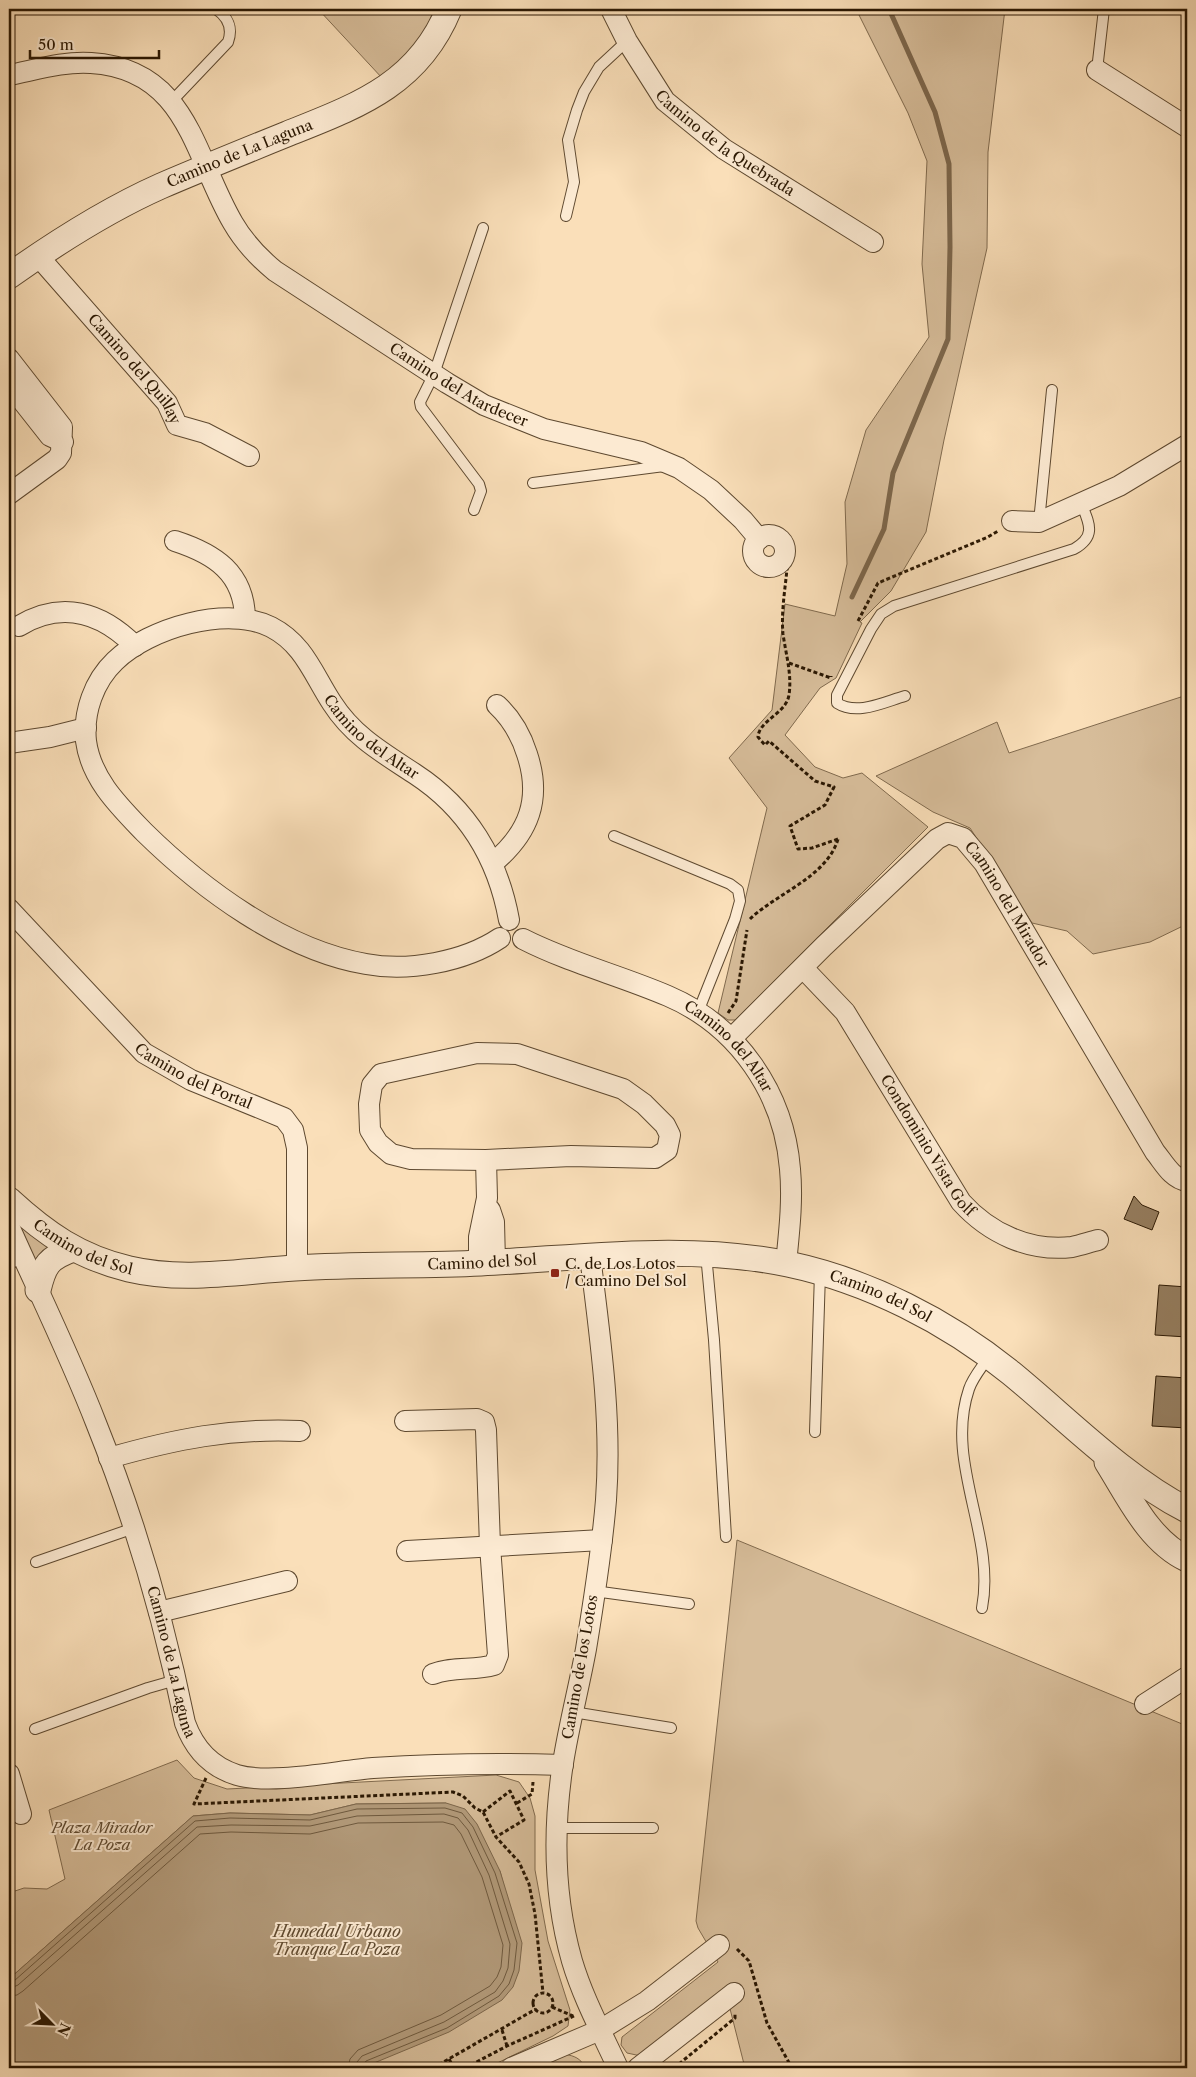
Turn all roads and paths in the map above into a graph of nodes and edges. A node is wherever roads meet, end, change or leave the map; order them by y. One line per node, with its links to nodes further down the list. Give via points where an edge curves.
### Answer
1 (216, 9): 8 (lane, via 229,22 232,33 228,42)
2 (449, 9): 10 (street, Camino de La Laguna, via 418,59 382,92 343,112)
3 (611, 9): 5 (street, Camino de la Quebrada)
4 (1104, 9): 6 (lane)
5 (627, 41): 11 (lane, via 599,67 577,110 568,140 574,182); 13 (street, Camino de la Quebrada, via 666,101 724,150)
6 (1097, 70): 9 (street)
7 (9, 75): 8 (street, Camino del Atardecer, via 76,63 105,65 145,80)
8 (172, 102): 10 (street, Camino del Atardecer, via 183,117)
9 (1187, 128)
10 (207, 167): 14 (street, Camino de La Laguna, via 126,204); 17 (street, Camino del Atardecer, via 233,224 262,260)
11 (566, 216)
12 (483, 228): 17 (lane)
13 (873, 242)
14 (38, 256): 15 (street, Camino de La Laguna); 22 (street, Camino del Quillay, via 167,403 177,425 205,433)
15 (9, 276)
16 (9, 359): 20 (street)
17 (434, 374): 23 (street, Camino del Atardecer, via 484,404 524,422 641,452); 27 (lane, via 420,402 421,407 479,484)
18 (9, 384): 20 (street)
19 (1052, 390): 29 (lane)
20 (30, 399): 25 (street, via 62,427 61,453 57,460)
21 (1187, 445): 26 (street, via 1119,486)
22 (249, 456)
23 (673, 465): 24 (lane); 31 (street, Camino del Atardecer, via 711,490 759,539 772,536 781,540 785,554)
24 (533, 483)
25 (9, 494)
26 (1080, 503): 29 (street); 38 (lane, via 1090,526 1082,545 894,606 881,614 837,695 838,703 854,710)
27 (474, 510)
28 (1012, 520): 29 (street); 32 (path, via 988,537 878,583)
29 (1039, 522)
30 (175, 541): 33 (street, via 205,552 228,570 242,593)
31 (780, 563): 36 (path, via 787,569 783,633)
32 (864, 610)
33 (245, 618): 35 (street, Camino del Altar, via 204,620 167,631); 43 (street, Camino del Altar, via 272,627 294,642 350,726 370,745 443,795 471,825)
34 (19, 626): 35 (street, via 39,616 74,612 102,621)
35 (134, 646): 40 (street, Camino del Altar, via 116,660 100,680 90,705)
36 (788, 663): 37 (path); 50 (path, via 789,697 758,737 765,745 769,741 815,781 834,787 825,805 790,826 798,849 838,839 834,852 810,876 761,908 748,921 736,1001 727,1014)
37 (831, 678)
38 (905, 696)
39 (497, 705): 43 (street, via 524,743 534,788 524,828)
40 (86, 728): 41 (street); 46 (street, Camino del Altar, via 86,741 94,766 107,791 126,814 200,882 244,913 291,938 353,962 387,966 424,964 456,957 484,948)
41 (9, 743)
42 (614, 836): 49 (lane, via 738,890 740,901 735,919)
43 (493, 863): 45 (street, Camino del Altar)
44 (9, 909): 62 (street, Camino del Portal, via 144,1053 190,1080 284,1118 293,1130 298,1148)
45 (509, 920): 46 (street, via 502,925); 47 (street, via 522,925)
46 (500, 938): 47 (street, via 514,946)
47 (523, 939): 49 (street, Camino del Altar, via 570,961 668,996)
48 (803, 968): 50 (street, Camino del Mirador); 52 (street, Camino del Mirador, via 936,839 948,833 962,838 984,863 1155,1152 1170,1172); 55 (street, Condominio Vista Golf, via 845,1012 961,1202 976,1219 1014,1240 1043,1246 1071,1247)
49 (698, 1012): 50 (street, Camino del Altar)
50 (728, 1034): 61 (street, Camino del Altar, via 761,1076 784,1133 791,1186)
51 (486, 1160): 51 (street, via 411,1159 391,1154 378,1143 370,1130 372,1085 381,1074 409,1067 477,1053 517,1054 623,1089 644,1104 665,1125 670,1135 667,1150 655,1158 571,1156); 60 (street, via 487,1198 479,1237)
52 (1187, 1181)
53 (9, 1200): 56 (street, Camino del Sol)
54 (9, 1226): 59 (street, Camino de La Laguna)
55 (1098, 1240)
56 (73, 1249): 62 (street, Camino del Sol, via 128,1268 174,1276); 64 (street, via 56,1255 43,1270)
57 (706, 1254): 58 (street, Camino del Sol, via 669,1252); 61 (street, Camino del Sol); 73 (lane)
58 (590, 1256): 60 (street, Camino del Sol); 74 (street, Camino de los Lotos, via 607,1407 608,1462)
59 (16, 1261): 64 (street, Camino de La Laguna)
60 (487, 1263): 62 (street, Camino del Sol)
61 (786, 1264): 63 (street, Camino del Sol)
62 (297, 1268)
63 (820, 1273): 65 (street, Camino del Sol, via 917,1312); 68 (lane)
64 (38, 1290): 70 (street, Camino de La Laguna)
65 (989, 1356): 69 (street, Camino del Sol); 82 (lane, via 970,1387 961,1444 984,1560)
66 (405, 1421): 75 (street, via 477,1419 484,1422)
67 (300, 1431): 70 (street, via 247,1430 211,1434)
68 (815, 1432)
69 (1099, 1449): 71 (street, Camino del Sol); 77 (street, Camino del Sol, via 1146,1524 1168,1547)
70 (109, 1458): 72 (street, Camino de La Laguna)
71 (1187, 1510)
72 (134, 1528): 78 (lane); 83 (street, Camino de La Laguna)
73 (726, 1537)
74 (602, 1540): 75 (street); 80 (street, Camino de los Lotos)
75 (490, 1546): 76 (street); 84 (street, via 498,1655 494,1665 447,1669)
76 (407, 1551)
77 (1187, 1559)
78 (36, 1562)
79 (287, 1581): 83 (street)
80 (594, 1591): 81 (lane); 88 (street, Camino de los Lotos)
81 (689, 1604)
82 (982, 1608)
83 (159, 1612): 86 (street, Camino de La Laguna)
84 (433, 1674)
85 (1187, 1677): 87 (street)
86 (176, 1680): 90 (lane); 91 (street, Camino de La Laguna, via 190,1734)
87 (1145, 1704)
88 (573, 1712): 89 (lane); 93 (street, Camino de los Lotos)
89 (671, 1728)
90 (35, 1729)
91 (213, 1763): 92 (street, Camino de La Laguna, via 251,1778 372,1768); 96 (path, via 194,1804 453,1792)
92 (534, 1764): 93 (street, Camino de La Laguna); 95 (path, via 532,1794)
93 (563, 1764): 98 (street, Camino de los Lotos)
94 (9, 1774): 97 (street)
95 (517, 1802): 96 (path, via 510,1791); 100 (path, via 524,1820)
96 (483, 1812): 100 (path)
97 (21, 1814)
98 (557, 1828): 99 (lane); 106 (street, Camino de los Lotos, via 562,1914)
99 (653, 1828)
100 (496, 1837): 102 (path, via 519,1862 529,1884)
101 (719, 1945): 108 (street, via 647,2000); 117 (path, via 739,1950 748,1961 767,2023)
102 (543, 1993): 104 (path, via 551,1997); 105 (path, via 534,2000)
103 (734, 1993): 116 (street)
104 (552, 2007): 105 (path, via 545,2012); 106 (path)
105 (536, 2009): 107 (path)
106 (582, 2013): 108 (street, Camino de los Lotos); 109 (path)
107 (502, 2030): 109 (path); 110 (path)
108 (600, 2030): 114 (street); 115 (street, Camino de los Lotos)
109 (507, 2046): 113 (path)
110 (449, 2059): 111 (path); 112 (path)
111 (433, 2068)
112 (454, 2068)
113 (464, 2068)
114 (511, 2068)
115 (618, 2068)
116 (638, 2068)
117 (792, 2068)

